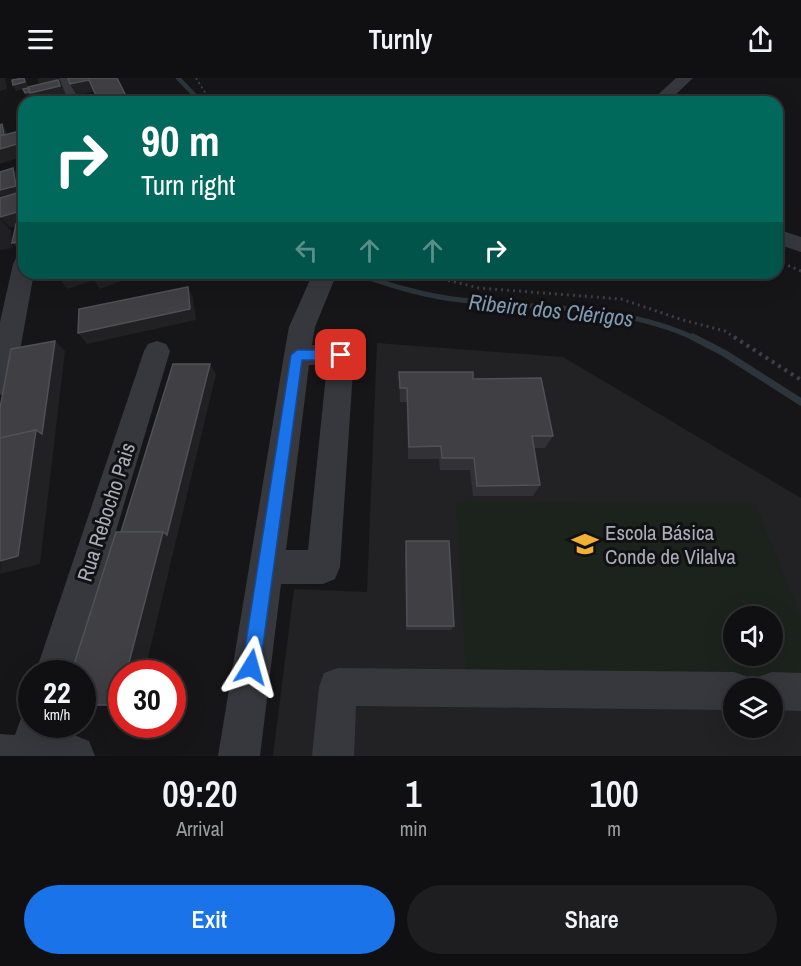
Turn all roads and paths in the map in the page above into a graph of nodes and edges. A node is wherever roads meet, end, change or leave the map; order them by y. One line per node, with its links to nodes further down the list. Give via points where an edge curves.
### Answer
1 (65, 78): 4 (street)
2 (196, 78): 5 (path)
3 (684, 78): 6 (street)
4 (73, 96)
5 (207, 96)
6 (664, 96)
7 (783, 238): 8 (street)
8 (801, 245)
9 (18, 262): 10 (street)
10 (0, 264)
11 (783, 264): 12 (path)
12 (801, 271)
13 (18, 279): 16 (street)
14 (322, 279): 18 (street, via 302,327)
15 (443, 279): 19 (path, via 479,288 621,300 725,331)
16 (7, 313): 20 (street)
17 (157, 351): 22 (street, Rua Rebocho Pais)
18 (297, 355): 21 (street); 21 (street, via 341,355 323,567)
19 (801, 380)
20 (0, 384)
21 (266, 567): 30 (street)
22 (58, 660)
23 (723, 691): 31 (street, via 338,687)
24 (783, 691): 25 (street)
25 (801, 692)
26 (34, 738): 28 (street)
27 (0, 755): 28 (street)
28 (28, 756): 29 (street)
29 (74, 756)
30 (238, 756)
31 (333, 756)

